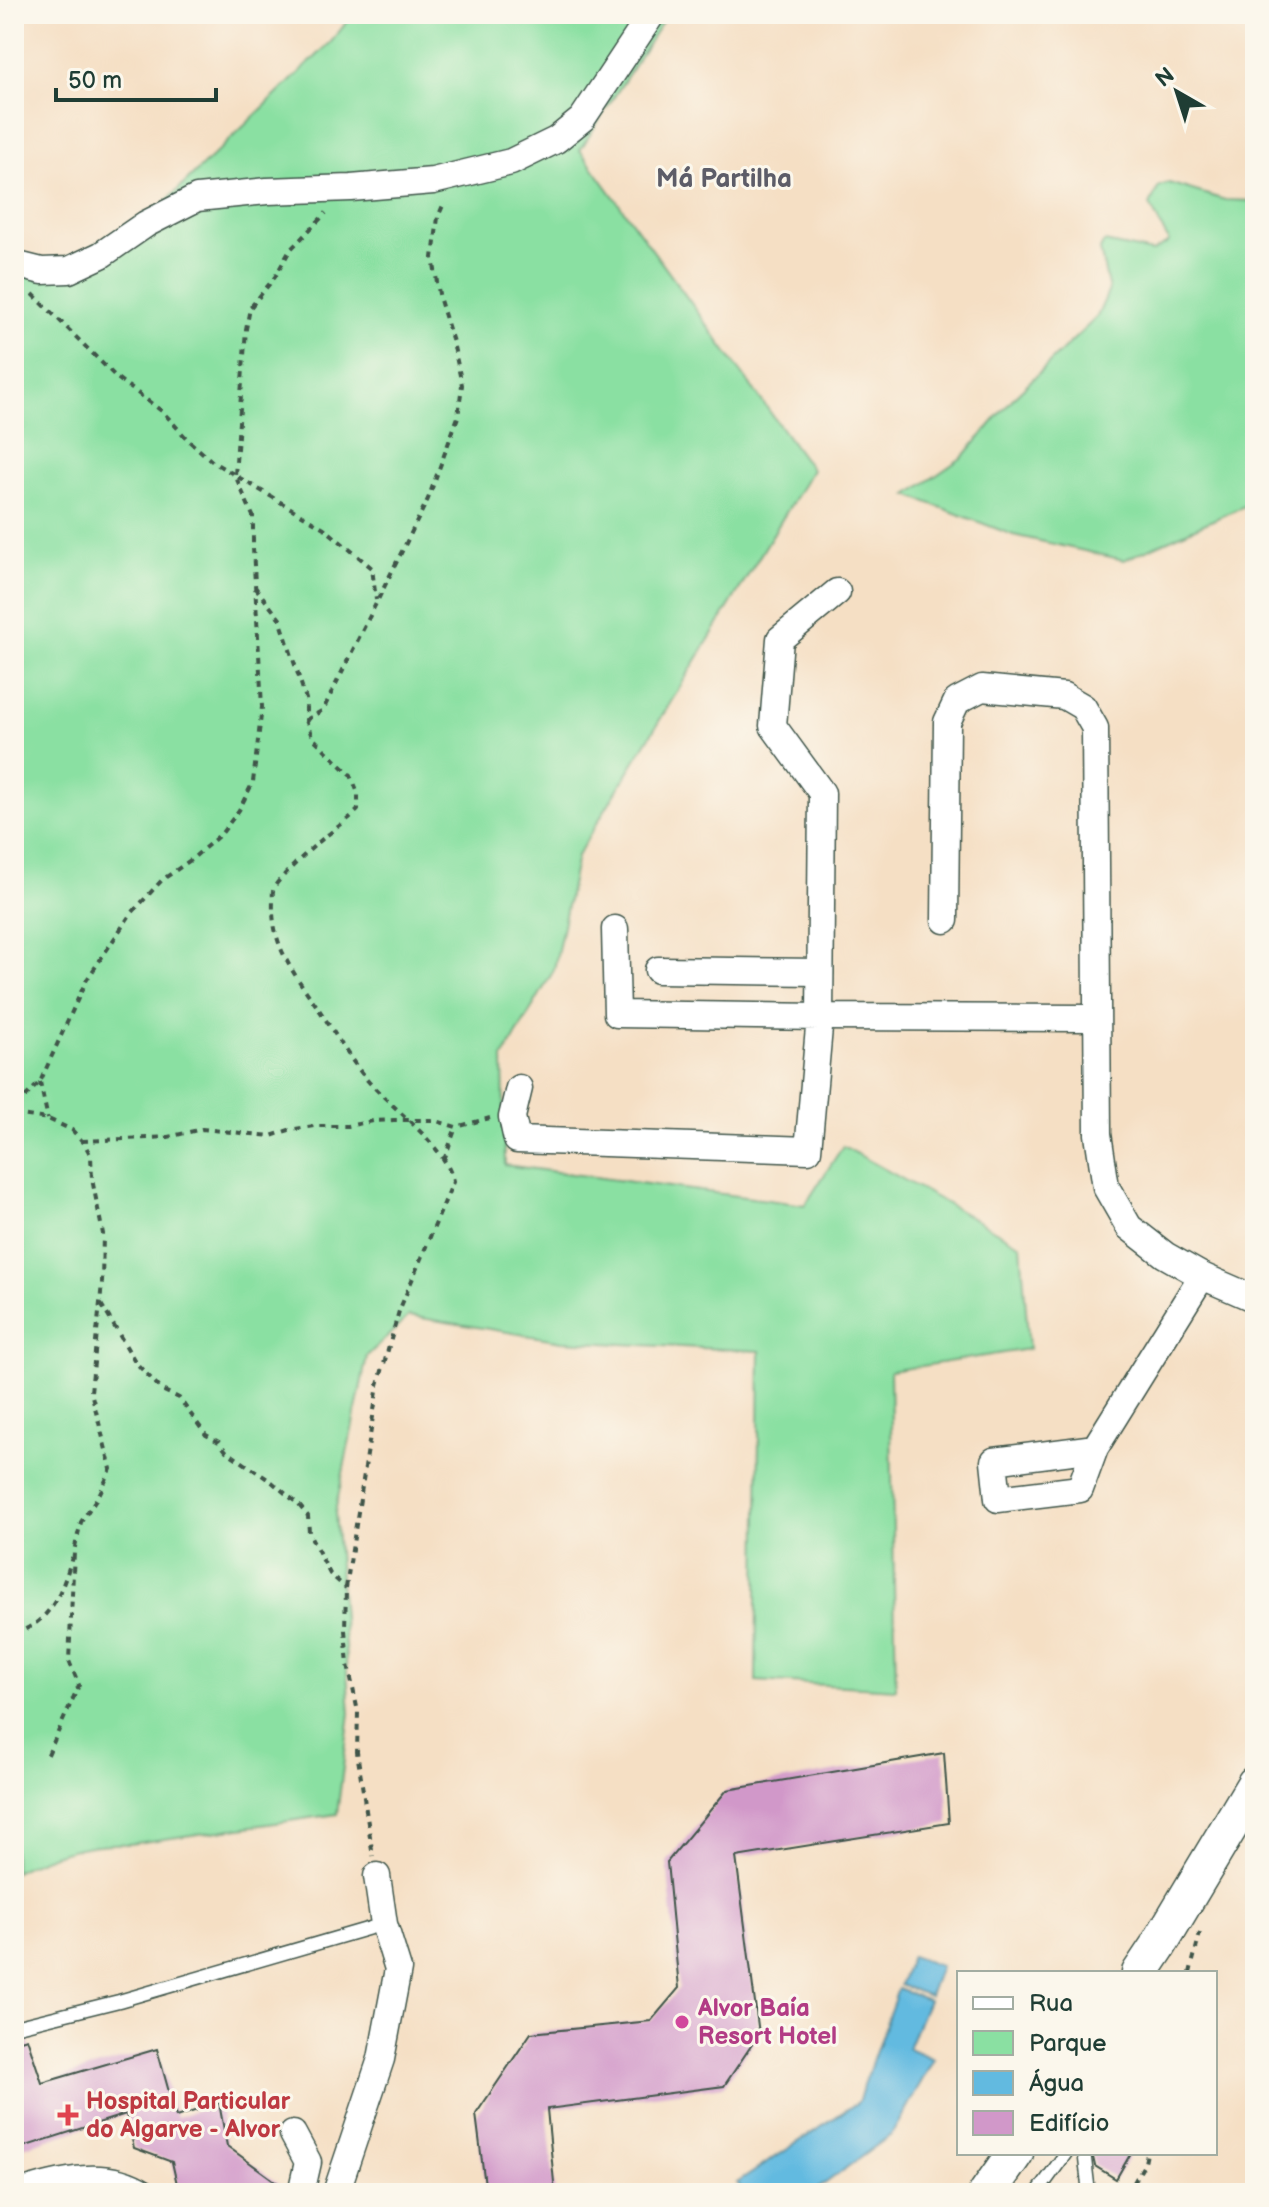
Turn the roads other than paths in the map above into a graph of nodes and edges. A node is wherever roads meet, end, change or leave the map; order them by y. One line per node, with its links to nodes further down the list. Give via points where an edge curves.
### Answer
1 (652, 14): 2 (street, via 582,119 556,140 511,162 433,181 197,198 69,270)
2 (14, 264)
3 (837, 592): 7 (street, via 780,639 773,726 822,793)
4 (945, 920): 9 (street, via 947,722 957,701 982,688 1064,696 1083,707 1095,728)
5 (615, 929): 8 (street, via 617,1014)
6 (658, 970): 7 (street)
7 (820, 972): 8 (street)
8 (820, 1017): 9 (street); 10 (street, via 808,1150 517,1140 512,1117)
9 (1096, 1018): 11 (street, via 1098,1134 1106,1187 1129,1227)
10 (519, 1088)
11 (1202, 1276): 12 (street); 13 (street)
12 (1255, 1299)
13 (1095, 1448)
14 (1253, 1794): 17 (street)
15 (377, 1876): 16 (street)
16 (384, 1924): 18 (lane); 26 (street, via 398,1969 381,2059)
17 (1141, 1971)
18 (14, 2027)
19 (293, 2134): 25 (street, via 308,2162)
20 (1014, 2155): 27 (street)
21 (1065, 2155): 28 (lane)
22 (1085, 2159): 29 (lane)
23 (20, 2193): 24 (street, via 85,2178 110,2179)
24 (144, 2193)
25 (301, 2193)
26 (336, 2193)
27 (987, 2193)
28 (1037, 2193)
29 (1089, 2193)

